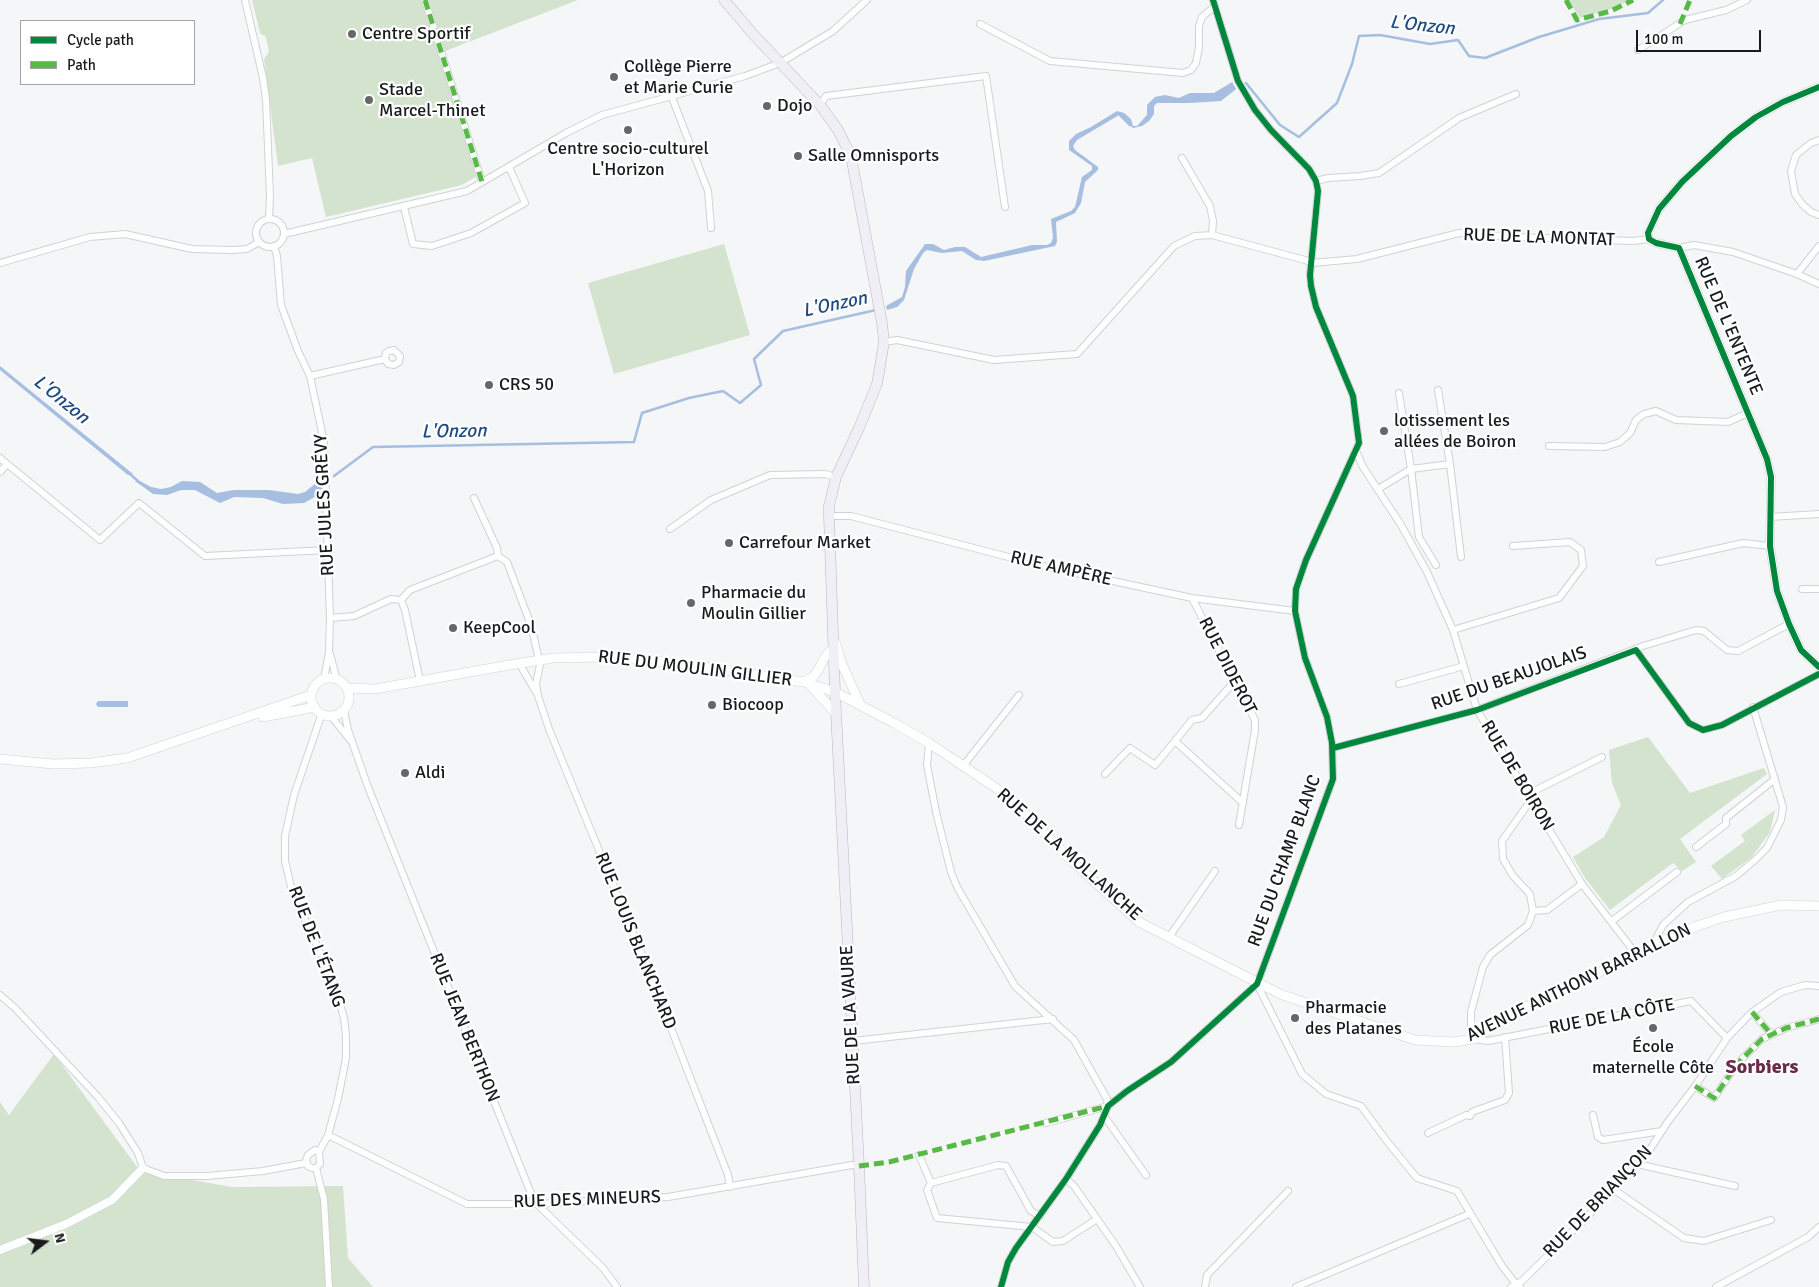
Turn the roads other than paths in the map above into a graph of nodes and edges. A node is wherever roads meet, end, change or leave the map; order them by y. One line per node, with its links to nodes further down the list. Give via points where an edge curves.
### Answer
1 (245, 0): 22 (street, via 265,92)
2 (425, 0): 18 (street)
3 (724, 0): 9 (main road)
4 (867, 0): 9 (street, via 833,31)
5 (1747, 0): 8 (street, via 1726,10 1685,20)
6 (1214, 3): 7 (street, via 1199,26 1196,63 1183,73 1050,61); 17 (street, via 1238,81 1255,110 1310,169)
7 (980, 24)
8 (1638, 50)
9 (780, 63): 12 (street, via 745,76); 13 (main road)
10 (1819, 86): 26 (street, via 1756,117 1731,136 1682,182 1659,209 1648,233)
11 (1516, 94): 17 (street, via 1459,118 1379,173)
12 (671, 95): 16 (street, via 586,122); 23 (street, via 708,191)
13 (820, 105): 20 (street, via 826,96 986,76); 35 (main road, via 851,156)
14 (1819, 140): 21 (street, via 1796,155 1791,171 1795,194 1802,204)
15 (1182, 158): 25 (street, via 1210,206)
16 (509, 167): 18 (street); 19 (street, via 525,203 471,233 432,246 413,244)
17 (1316, 181): 32 (street, RUE DU CHAMP BLANC)
18 (482, 182): 19 (street, via 467,191)
19 (404, 207): 24 (street)
20 (1005, 207)
21 (1819, 216)
22 (270, 218): 24 (street, via 282,225); 27 (street, via 257,227)
23 (711, 228)
24 (284, 234): 28 (street, via 279,244)
25 (1212, 235): 32 (street); 35 (street, via 1195,236 1174,246 1077,354 994,360 897,340)
26 (1649, 239): 30 (street, RUE DE L'ENTENTE); 32 (street, RUE DE LA MONTAT, via 1633,241 1459,233 1357,259)
27 (259, 242): 28 (street); 31 (street, via 247,249 192,249 125,234 90,237)
28 (274, 246): 37 (street, RUE JULES GRÉVY, via 281,305)
29 (1819, 246): 33 (street)
30 (1680, 248): 33 (street, via 1694,245 1733,252); 40 (street, RUE DE L'ENTENTE)
31 (0, 263)
32 (1312, 263): 42 (street, RUE DU CHAMP BLANC, via 1310,275 1316,307 1353,396 1359,443)
33 (1797, 274): 34 (street)
34 (1819, 284)
35 (884, 342): 48 (main road, via 877,384)
36 (385, 359): 37 (street)
37 (310, 376): 57 (street, RUE JULES GRÉVY, via 324,442)
38 (1438, 390): 45 (street)
39 (1399, 393): 46 (street)
40 (1748, 413): 41 (street, via 1728,422 1676,420 1656,411 1636,420 1630,433 1620,442 1605,447); 53 (street, RUE DE L'ENTENTE, via 1767,459 1771,478)
41 (1549, 446)
42 (1356, 451): 49 (street, RUE DE BOIRON); 66 (street, RUE DU CHAMP BLANC, via 1306,560 1296,589)
43 (0, 458): 44 (street)
44 (7, 464): 47 (street); 57 (street, via 100,540 139,503 205,556)
45 (1450, 464): 46 (street); 59 (street)
46 (1411, 469): 49 (street); 61 (street, via 1419,537)
47 (0, 472)
48 (836, 477): 52 (main road); 54 (street, via 825,474 770,475 711,500)
49 (1378, 489): 69 (street, RUE DE BOIRON, via 1427,572)
50 (474, 498): 58 (street)
51 (1819, 514): 53 (street)
52 (829, 516): 64 (street, RUE AMPÈRE, via 851,516 1043,566); 70 (main road)
53 (1770, 517): 56 (street, RUE DE L'ENTENTE)
54 (670, 529)
55 (1513, 546): 69 (street, via 1570,542 1581,550 1584,566 1559,598)
56 (1770, 546): 60 (street, via 1742,543); 68 (street, RUE DE L'ENTENTE, via 1777,591)
57 (328, 550): 67 (street, RUE JULES GRÉVY)
58 (498, 556): 65 (street, via 410,590); 73 (street, via 507,562 531,625)
59 (1461, 557)
60 (1659, 562)
61 (1436, 566)
62 (1802, 589): 63 (street)
63 (1819, 589)
64 (1192, 598): 66 (street, RUE AMPÈRE); 81 (street, RUE DIDEROT)
65 (401, 600): 67 (street, via 391,600 354,616); 80 (street)
66 (1295, 611): 102 (street, RUE DU CHAMP BLANC, via 1305,658 1327,717)
67 (330, 618): 72 (street, RUE JULES GRÉVY)
68 (1789, 624): 71 (street, RUE DU BEAUJOLAIS, via 1738,651 1727,650 1704,631 1696,630); 76 (street, RUE DE L'ENTENTE, via 1801,650)
69 (1453, 630): 75 (street, RUE DE BOIRON)
70 (834, 643): 82 (main road); 86 (main road, RUE DE LA VAURE); 91 (main road)
71 (1636, 650): 92 (street, via 1689,723 1703,730 1722,725); 95 (street, RUE DU BEAUJOLAIS)
72 (329, 652): 78 (street); 79 (street)
73 (540, 660): 74 (main road, RUE DU MOULIN GILLIER); 82 (main road, RUE DU MOULIN GILLIER, via 600,657 647,660); 89 (street, RUE LOUIS BLANCHARD, via 536,684)
74 (519, 663): 80 (main road, RUE DU MOULIN GILLIER); 89 (street, RUE LOUIS BLANCHARD)
75 (1464, 666): 83 (street); 95 (street, RUE DE BOIRON)
76 (1819, 668)
77 (1819, 674): 92 (street)
78 (324, 680): 79 (main road); 87 (main road)
79 (338, 680): 84 (main road)
80 (420, 681): 85 (main road, RUE DU MOULIN GILLIER)
81 (1235, 681): 99 (street, via 1202,718 1192,720); 109 (street, RUE DIDEROT, via 1255,720 1256,730)
82 (807, 683): 86 (main road, RUE DU MOULIN GILLIER); 96 (main road)
83 (1399, 684)
84 (347, 688): 85 (main road); 90 (main road)
85 (375, 689): 90 (main road)
86 (835, 692): 91 (main road, RUE DU MOULIN GILLIER); 96 (main road, RUE DE LA VAURE)
87 (311, 694): 93 (main road); 98 (main road)
88 (1019, 695): 105 (street)
89 (538, 696): 151 (street, RUE LOUIS BLANCHARD, via 650,974)
90 (349, 699): 94 (main road)
91 (860, 704): 101 (main road, RUE DE LA MOLLANCHE)
92 (1754, 707): 107 (street)
93 (318, 710): 97 (main road); 98 (main road); 139 (street, RUE DE L'ÉTANG, via 285,836 285,861 294,894 334,984 344,1018 346,1058)
94 (344, 710): 97 (main road); 100 (street)
95 (1478, 710): 102 (street, RUE DU BEAUJOLAIS); 108 (street, RUE DE BOIRON)
96 (836, 715): 131 (main road, RUE DE LA VAURE)
97 (332, 716): 100 (street)
98 (226, 725): 104 (main road, via 118,759 53,764)
99 (1175, 741): 106 (street, via 1155,765 1130,748); 109 (street)
100 (352, 743): 154 (street, RUE JEAN BERTHON)
101 (929, 743): 105 (main road, RUE DE LA MOLLANCHE); 125 (street, via 927,765 936,812 957,887 1015,986)
102 (1333, 748): 121 (street, RUE DU CHAMP BLANC, via 1332,779)
103 (1602, 757): 108 (street)
104 (0, 759)
105 (963, 766): 118 (main road, RUE DE LA MOLLANCHE, via 1008,796 1139,922)
106 (1105, 774)
107 (1775, 779): 111 (street); 119 (street, via 1783,807 1781,820 1767,848 1736,876 1688,902 1663,925)
108 (1530, 797): 114 (street, RUE DE BOIRON); 116 (street, via 1502,841 1503,859 1530,894)
109 (1243, 803): 110 (street, RUE DIDEROT)
110 (1239, 824)
111 (1696, 847)
112 (1215, 871): 118 (street)
113 (1677, 872): 117 (street)
114 (1582, 884): 116 (street, via 1547,910); 117 (street, RUE DE BOIRON)
115 (1819, 906): 119 (main road, AVENUE ANTHONY BARRALLON, via 1780,905 1724,917)
116 (1533, 911): 128 (street, via 1528,925 1490,955 1484,967 1471,1012)
117 (1612, 921): 120 (street, RUE DE BOIRON)
118 (1169, 937): 121 (main road, RUE DE LA MOLLANCHE)
119 (1653, 944): 120 (main road, AVENUE ANTHONY BARRALLON)
120 (1636, 954): 128 (main road, AVENUE ANTHONY BARRALLON, via 1527,1006)
121 (1257, 984): 128 (main road, AVENUE ANTHONY BARRALLON, via 1415,1040 1453,1042); 133 (street, via 1171,1062); 155 (street, via 1302,1074 1326,1094 1361,1106 1417,1178 1457,1191)
122 (1819, 986): 124 (street, RUE DE BRIANÇON, via 1805,985 1781,992)
123 (0, 995): 145 (street, via 104,1104 123,1129)
124 (1752, 1012): 127 (street); 130 (street, RUE DE BRIANÇON)
125 (1053, 1019): 131 (street); 133 (street, via 1074,1040)
126 (1819, 1019): 127 (street)
127 (1771, 1034): 132 (street, via 1759,1041 1737,1064 1714,1098)
128 (1474, 1038): 129 (street, RUE DE LA CÔTE, via 1488,1041)
129 (1505, 1038): 130 (street, RUE DE LA CÔTE, via 1691,1001); 138 (street, via 1509,1093 1505,1100)
130 (1727, 1038): 132 (street, RUE DE BRIANÇON)
131 (853, 1041): 144 (main road, RUE DE LA VAURE)
132 (1695, 1086): 137 (street, RUE DE BRIANÇON)
133 (1108, 1106): 135 (street); 136 (street)
134 (1593, 1115): 137 (street, via 1598,1137 1603,1140)
135 (1104, 1116): 147 (street); 148 (street)
136 (1046, 1123)
137 (1662, 1131): 143 (street, RUE DE BRIANÇON, via 1650,1151)
138 (1428, 1133)
139 (328, 1135): 140 (street, RUE DE L'ÉTANG); 154 (street, RUE DES MINEURS, via 467,1204)
140 (319, 1152): 142 (street, RUE DE L'ÉTANG, via 315,1150 308,1155); 146 (street, RUE DE L'ÉTANG, via 320,1164)
141 (919, 1155): 149 (street)
142 (306, 1163): 145 (street, via 207,1176 164,1176); 146 (street)
143 (1637, 1164): 150 (street); 152 (street, RUE DE BRIANÇON)
144 (859, 1166): 151 (street, RUE DES MINEURS); 165 (main road, RUE DE LA VAURE)
145 (143, 1168): 161 (street, via 112,1200 66,1224)
146 (316, 1168): 163 (street, via 324,1198)
147 (1146, 1175)
148 (1066, 1179): 156 (street); 157 (street)
149 (931, 1183): 156 (street, via 998,1165 1006,1166 1032,1211); 159 (street, via 927,1190 937,1218)
150 (1735, 1186)
151 (730, 1187): 154 (street, RUE DES MINEURS, via 668,1197)
152 (1613, 1189): 158 (street, via 1684,1238 1704,1241); 162 (street, RUE DE BRIANÇON)
153 (1288, 1191): 168 (street, via 1207,1275)
154 (537, 1204): 164 (street, RUE JEAN BERTHON, via 603,1268)
155 (1470, 1214): 162 (street); 169 (street)
156 (1040, 1216): 159 (street)
157 (1097, 1219): 159 (street, via 1058,1242 1049,1240); 167 (street)
158 (1771, 1220)
159 (1032, 1227): 166 (street, via 1008,1262)
160 (1819, 1227): 170 (street, via 1808,1237)
161 (0, 1250)
162 (1515, 1286)
163 (329, 1287)
164 (617, 1287)
165 (864, 1287)
166 (1001, 1287)
167 (1140, 1287)
168 (1205, 1287)
169 (1296, 1287)
170 (1716, 1287)

